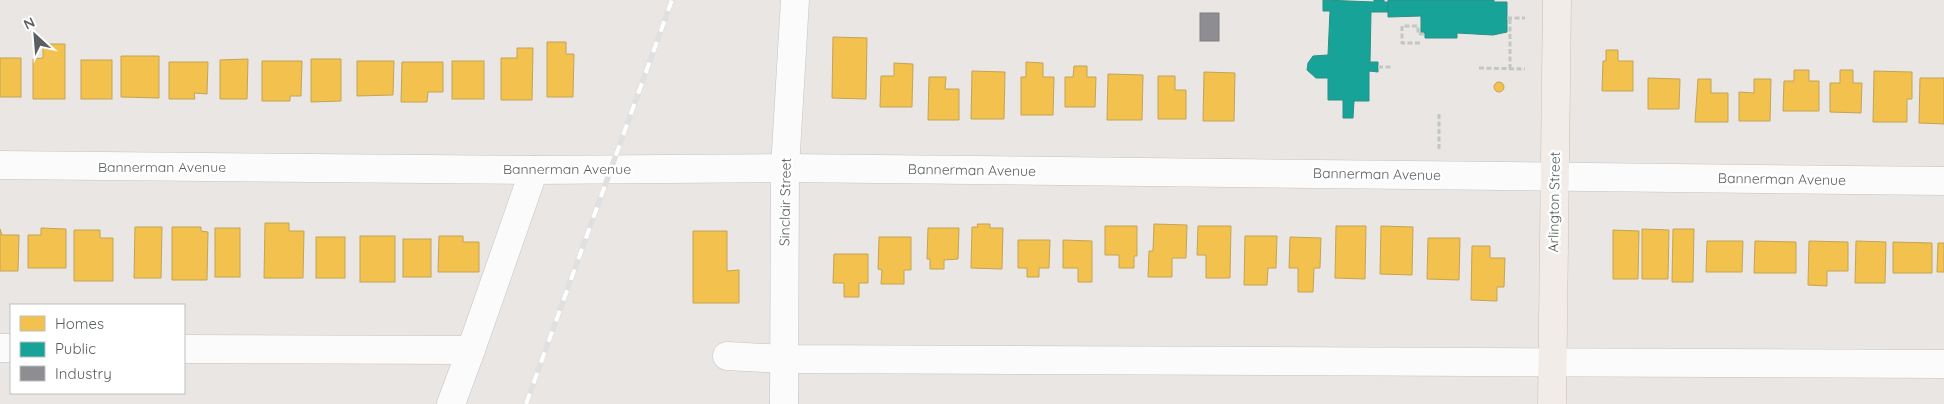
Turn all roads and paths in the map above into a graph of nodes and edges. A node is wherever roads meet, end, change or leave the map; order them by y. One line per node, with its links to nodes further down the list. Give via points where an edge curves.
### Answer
1 (795, 0): 14 (street, Sinclair Street)
2 (1557, 0): 16 (main road, Arlington Street)
3 (1526, 18): 9 (path, via 1508,18)
4 (1425, 34): 5 (path, via 1418,34 1418,26 1402,26 1402,43)
5 (1420, 42)
6 (1378, 67): 7 (path)
7 (1393, 67)
8 (1479, 68): 9 (path)
9 (1510, 69): 10 (path)
10 (1525, 69)
11 (1439, 113): 12 (path)
12 (1439, 120)
13 (0, 165): 15 (street, Bannerman Avenue)
14 (784, 168): 15 (street, Bannerman Avenue); 16 (street, Bannerman Avenue); 21 (street, Sinclair Street)
15 (534, 170): 19 (street)
16 (1554, 176): 17 (street, Bannerman Avenue); 22 (main road, Arlington Street)
17 (1944, 181)
18 (185, 349): 19 (street)
19 (471, 350): 24 (street)
20 (727, 356): 21 (street)
21 (784, 359): 22 (street); 25 (street, Sinclair Street)
22 (1554, 363): 23 (street); 26 (main road, Arlington Street)
23 (1944, 364)
24 (452, 404)
25 (784, 404)
26 (1552, 404)

